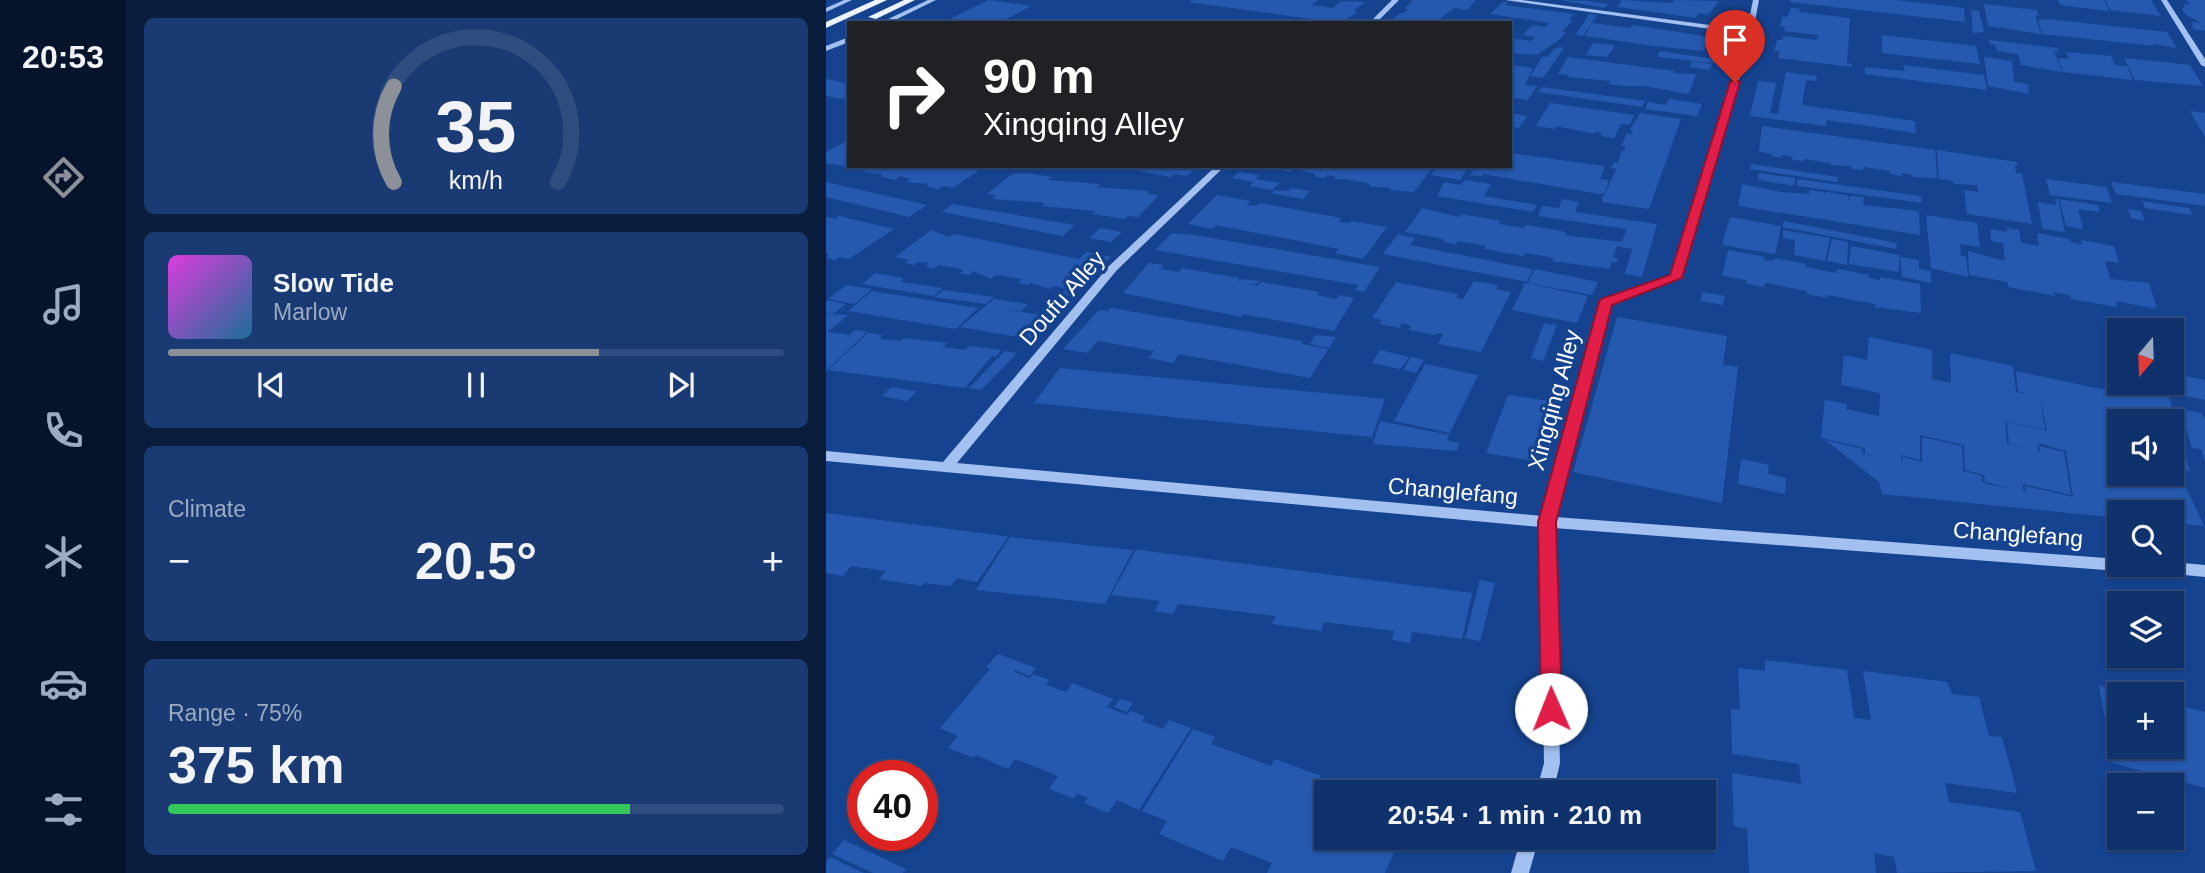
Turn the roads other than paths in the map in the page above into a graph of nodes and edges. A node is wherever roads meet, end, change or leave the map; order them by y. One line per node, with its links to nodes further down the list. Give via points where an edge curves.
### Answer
1 (849, 0): 9 (street)
2 (883, 0): 13 (main road)
3 (911, 0): 10 (main road)
4 (933, 0): 11 (street)
5 (1396, 0): 12 (street)
6 (1508, 0): 15 (street)
7 (1756, 0): 15 (street)
8 (2164, 0): 19 (street)
9 (826, 10)
10 (864, 21)
11 (887, 21)
12 (1374, 21)
13 (826, 25)
14 (847, 29): 16 (main road)
15 (1750, 32): 23 (street, Xingqing Alley, via 1675,278 1606,302)
16 (826, 38)
17 (847, 39): 18 (street)
18 (826, 49)
19 (2205, 65)
20 (1218, 168): 22 (street, Doufu Alley, via 1113,268)
21 (826, 456): 22 (street, Changlefang)
22 (946, 467): 23 (street, Changlefang)
23 (1547, 522): 24 (street, Changlefang); 27 (street, Xingqing Alley, via 1552,763)
24 (2107, 564)
25 (2184, 569): 26 (street)
26 (2205, 571)
27 (1547, 780)
28 (1527, 850): 29 (street)
29 (1520, 873)

